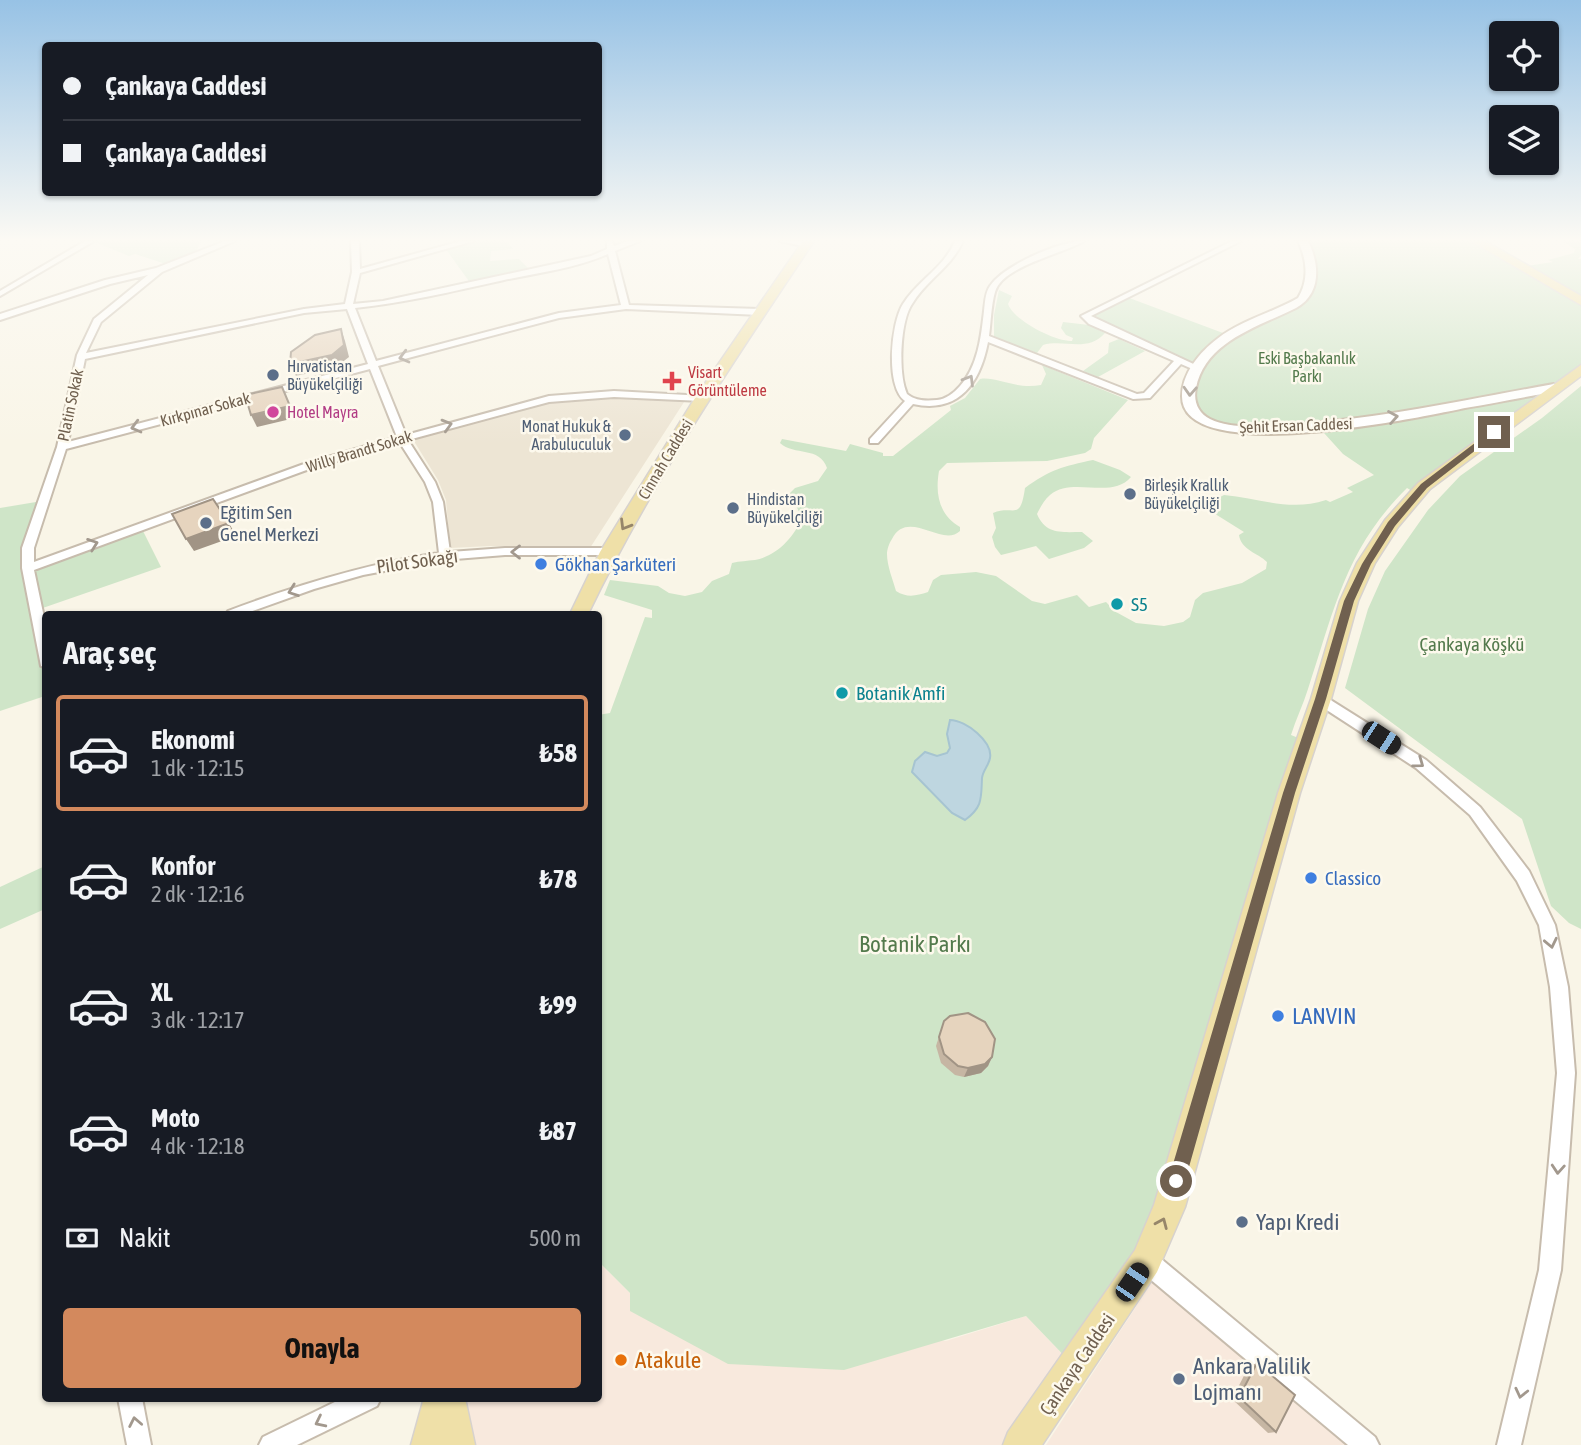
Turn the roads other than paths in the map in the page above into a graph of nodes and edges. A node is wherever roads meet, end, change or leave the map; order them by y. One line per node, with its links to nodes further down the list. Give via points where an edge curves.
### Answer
1 (26, 308): 13 (street)
2 (112, 308): 15 (street, Platin Sokak, via 97,321)
3 (320, 308): 15 (street)
4 (351, 308): 17 (street)
5 (615, 308): 17 (street, Kırkpınar Sokak, one-way to 17, via 559,316)
6 (664, 308): 12 (street, Kırkpınar Sokak)
7 (762, 308): 12 (main road, Cinnah Caddesi)
8 (906, 308): 22 (street, via 898,340 900,387)
9 (988, 308): 14 (street)
10 (1098, 308): 16 (street, via 1086,314 1092,322)
11 (1286, 308): 18 (main road, Şehit Ersan Caddesi, via 1221,342)
12 (760, 312): 21 (main road, Cinnah Caddesi)
13 (0, 317)
14 (986, 338): 16 (street, via 1136,397 1147,396); 22 (street, one-way to 14, via 945,402 958,395 971,379)
15 (81, 357): 25 (street, Platin Sokak)
16 (1178, 362): 18 (street)
17 (372, 366): 23 (street); 25 (street, Kırkpınar Sokak, one-way to 25)
18 (1197, 368): 20 (main road, Şehit Ersan Caddesi, one-way to 20, via 1188,391 1195,414 1210,424 1251,429 1345,426)
19 (1581, 369): 20 (main road, Çankaya Caddesi)
20 (1554, 388): 32 (main road, Çankaya Caddesi, via 1424,486 1391,524 1349,601)
21 (702, 398): 23 (street, Willy Brandt Sokak, one-way to 21, via 562,396); 26 (main road, Cinnah Caddesi, one-way to 26)
22 (911, 401): 24 (street)
23 (402, 438): 27 (street, via 438,502); 28 (street, Willy Brandt Sokak, one-way to 23, via 308,466)
24 (874, 441)
25 (62, 447): 28 (street, Platin Sokak, via 28,548)
26 (609, 552): 27 (street, Pilot Sokağı, one-way to 27); 30 (main road, Cinnah Caddesi)
27 (445, 555): 29 (street, Pilot Sokağı, one-way to 29, via 329,578)
28 (29, 568): 31 (street, Platin Sokak)
29 (240, 611)
30 (580, 611)
31 (42, 641)
32 (1321, 699): 33 (main road, Çankaya Caddesi, one-way to 32, via 1169,1207 1289,793); 44 (street, one-way to 44, via 1421,764 1475,811 1523,876 1547,925 1559,987 1566,1073 1550,1270)
33 (1146, 1261): 42 (main road, Çankaya Caddesi); 43 (street)
34 (131, 1402): 38 (street, one-way to 34)
35 (361, 1402): 39 (street, one-way to 39)
36 (444, 1402): 40 (main road)
37 (446, 1402): 41 (main road)
38 (139, 1445)
39 (271, 1445)
40 (429, 1445)
41 (457, 1445)
42 (1021, 1445)
43 (1367, 1445)
44 (1509, 1445)

